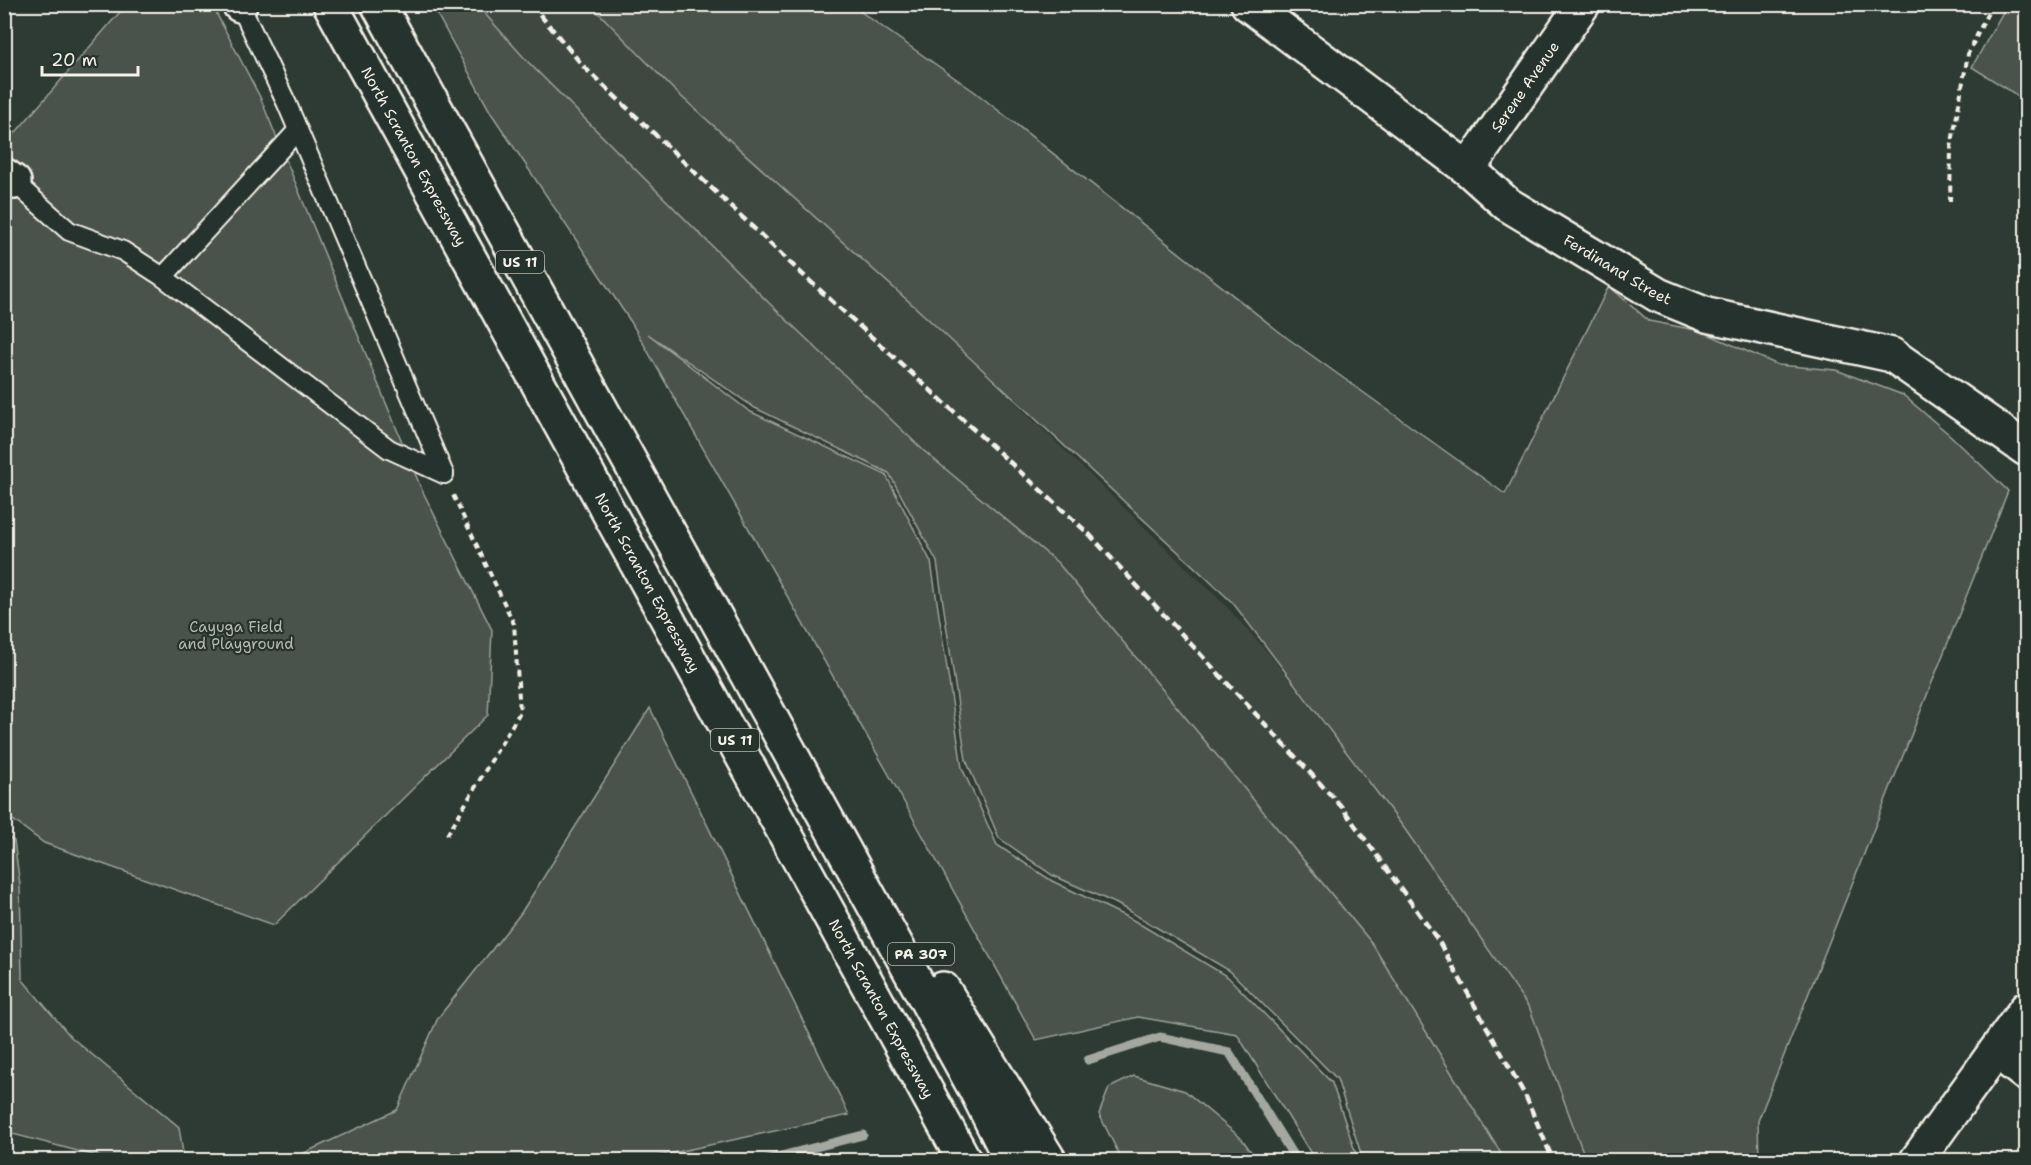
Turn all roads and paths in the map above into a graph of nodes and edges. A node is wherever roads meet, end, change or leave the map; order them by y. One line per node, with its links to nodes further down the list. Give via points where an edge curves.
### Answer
1 (330, 4): 19 (main road, North Scranton Expressway / US 11)
2 (378, 4): 14 (main road, US 11)
3 (1248, 4): 8 (main road, Ferdinand Street)
4 (1583, 4): 8 (main road, Serene Avenue)
5 (1992, 4): 10 (path, via 1968,54 1950,148)
6 (240, 5): 7 (lane)
7 (298, 130): 11 (lane); 13 (lane)
8 (1468, 169): 12 (main road, Ferdinand Street, via 1507,204 1658,295 1707,315 1892,355)
9 (10, 178): 11 (lane, via 69,231 123,251)
10 (1950, 202)
11 (163, 277): 13 (lane, via 389,449)
12 (2026, 449)
13 (444, 474): 15 (path, via 514,624 520,712)
14 (789, 751): 22 (main road, US 11); 23 (main road, PA 307, via 989,1060)
15 (447, 835)
16 (2026, 1009): 17 (main road)
17 (1996, 1052): 18 (main road); 24 (main road)
18 (2026, 1074)
19 (940, 1114): 20 (main road); 21 (main road, North Scranton Expressway / US 11)
20 (955, 1161)
21 (964, 1161)
22 (1011, 1161)
23 (1049, 1161)
24 (1917, 1161)

